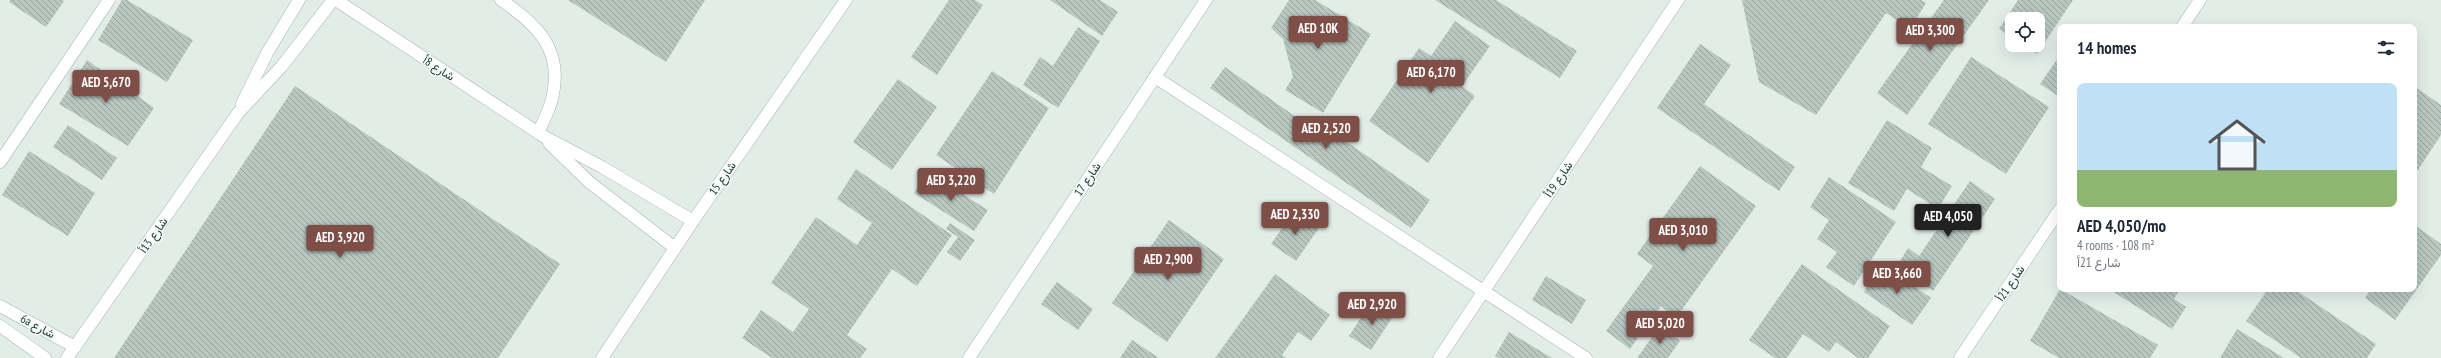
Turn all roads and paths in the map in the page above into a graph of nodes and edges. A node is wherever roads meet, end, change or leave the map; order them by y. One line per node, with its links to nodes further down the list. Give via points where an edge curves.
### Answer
1 (110, 0): 14 (street)
2 (299, 0): 12 (street, شارع 13أ, via 261,65)
3 (333, 0): 12 (street, شارع 13أ, via 282,66)
4 (336, 0): 13 (street, شارع 8أ)
5 (501, 0): 13 (street, via 528,18 550,50 554,76 552,99)
6 (846, 0): 16 (street, شارع 15)
7 (1206, 0): 11 (street, شارع 17)
8 (1678, 0): 18 (street, شارع 19أ)
9 (2200, 0): 10 (street)
10 (2184, 24)
11 (1155, 77): 18 (street); 25 (street, شارع 17)
12 (238, 113): 21 (street, شارع 13أ)
13 (540, 135): 16 (street, شارع 8أ, via 602,166); 17 (street, شارع 8أ, via 589,182)
14 (0, 162)
15 (2057, 213): 28 (street, شارع 21أ)
16 (693, 221): 17 (street, شارع 15)
17 (675, 248): 24 (street, شارع 15)
18 (1483, 291): 26 (street, شارع 19أ); 27 (street)
19 (0, 306): 21 (street, 6a شارع)
20 (0, 326): 22 (street, 6a شارع)
21 (75, 347): 23 (street, شارع 13أ)
22 (44, 358)
23 (68, 358)
24 (602, 358)
25 (969, 358)
26 (1439, 358)
27 (1586, 358)
28 (1960, 358)

